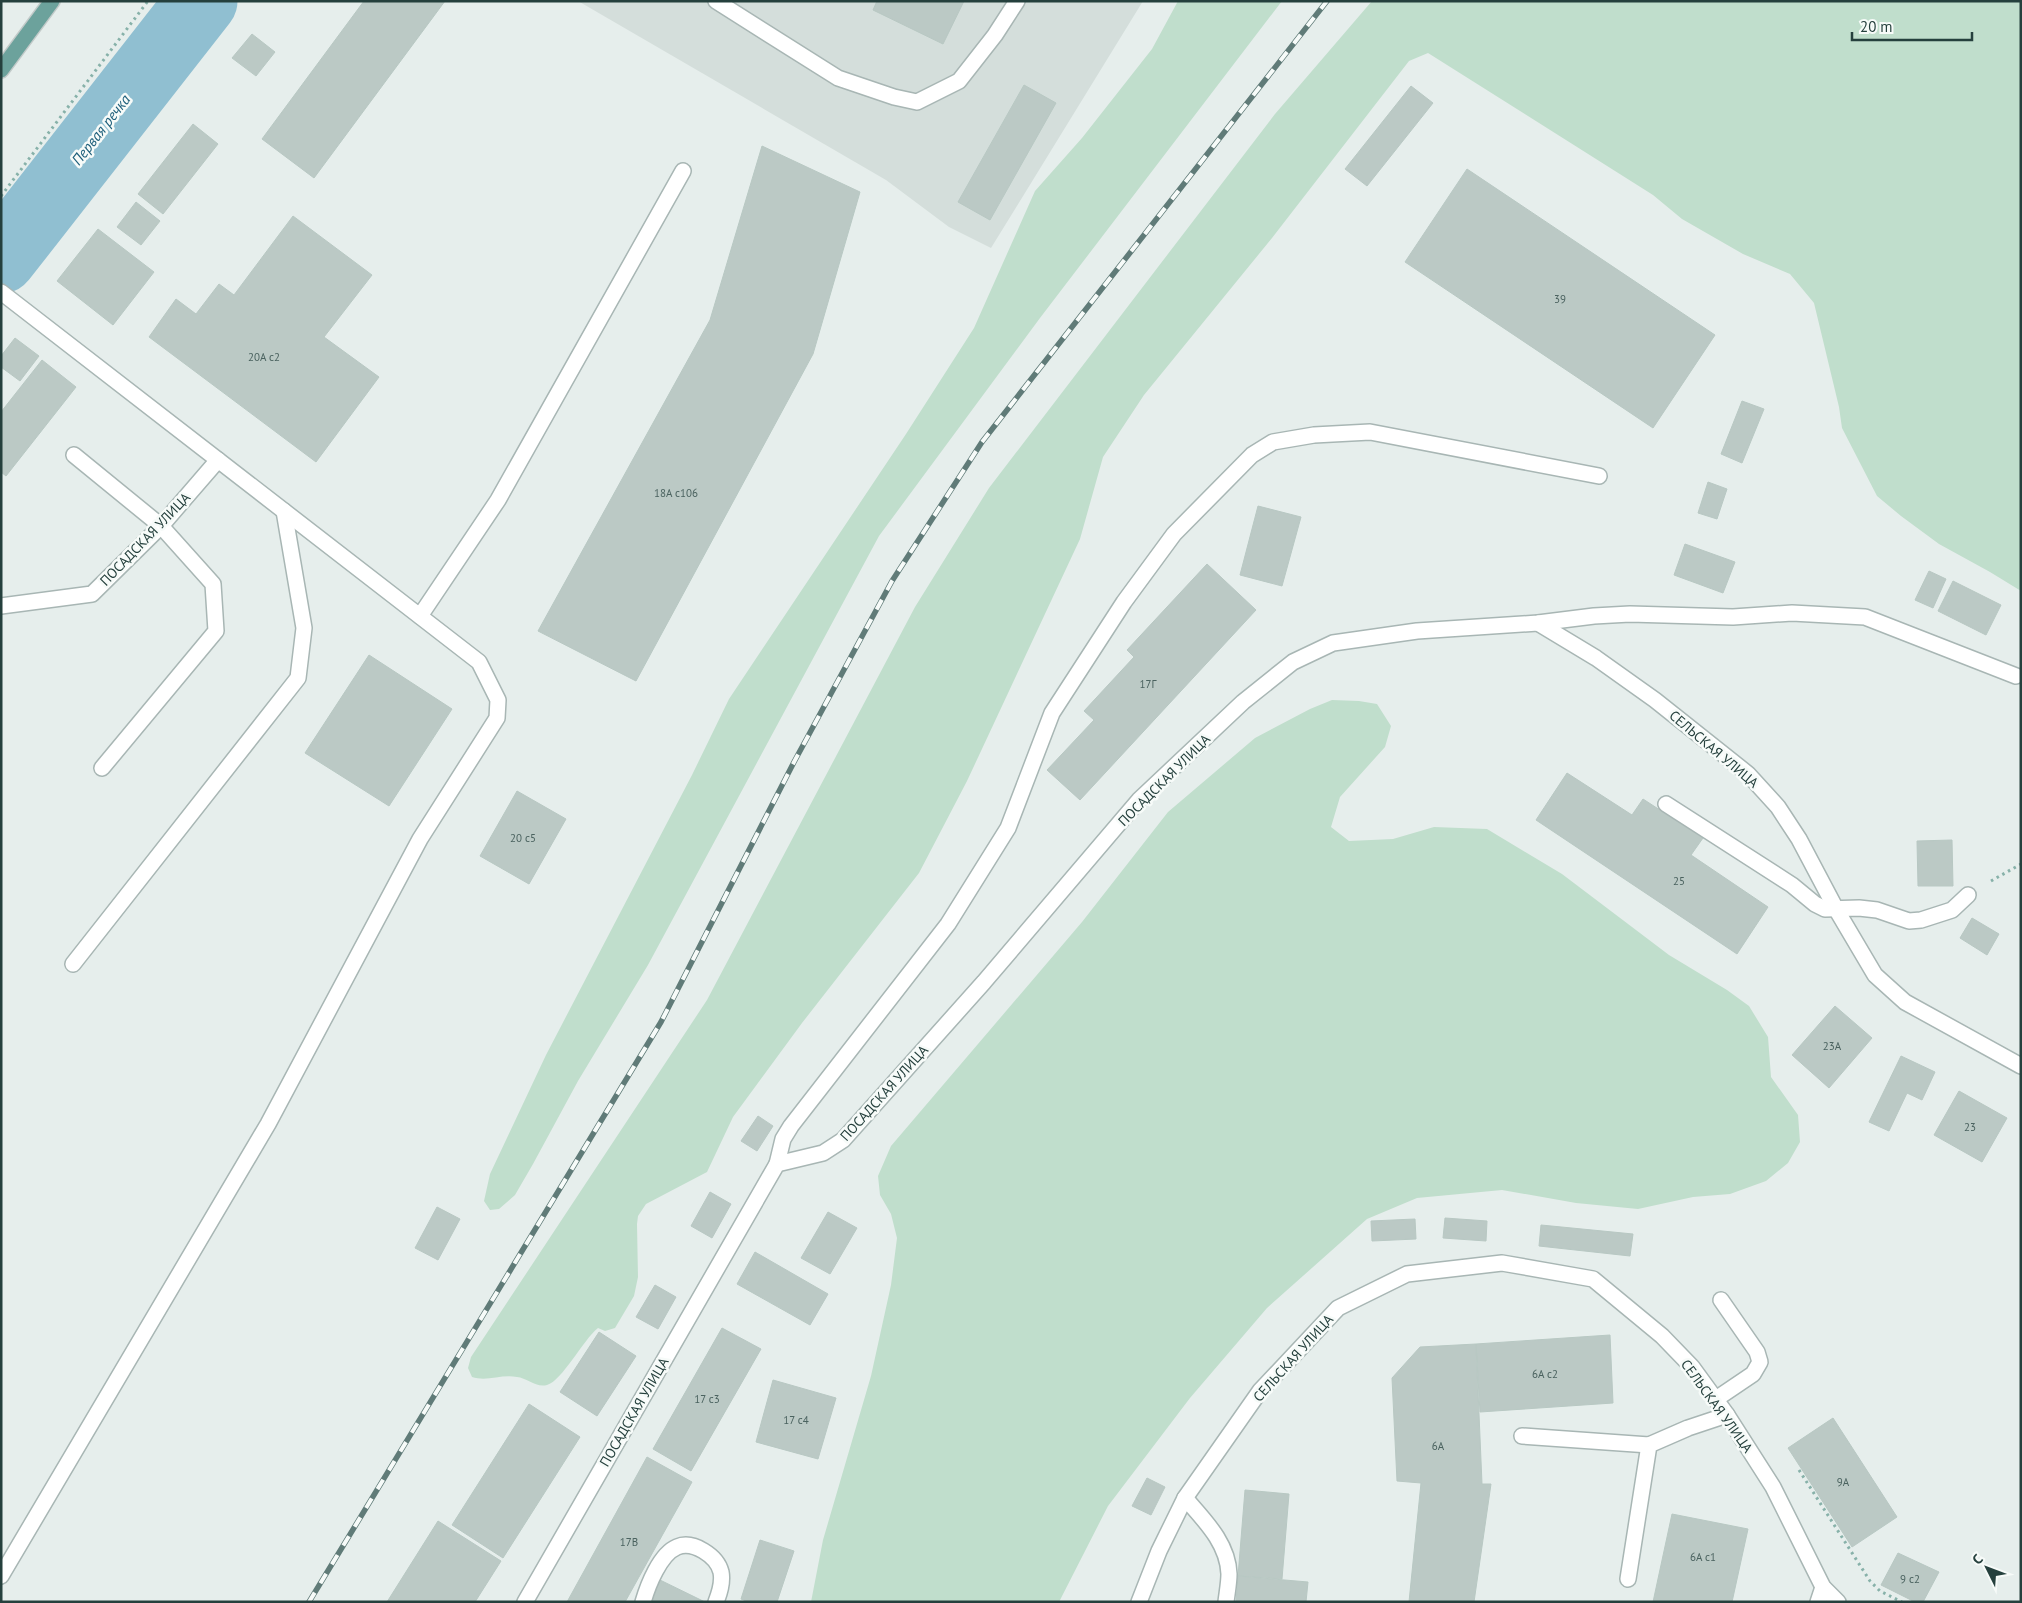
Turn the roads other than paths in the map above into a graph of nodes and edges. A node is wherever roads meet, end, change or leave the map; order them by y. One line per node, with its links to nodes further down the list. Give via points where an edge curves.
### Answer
1 (52, 1): 4 (main road)
2 (716, 1): 3 (street, via 838,78 917,102 959,80)
3 (1017, 1)
4 (1, 70)
5 (683, 171): 13 (street, via 498,500)
6 (1, 292): 8 (street)
7 (74, 455): 11 (street)
8 (218, 460): 10 (street); 11 (street, ПОСАДСКАЯ УЛИЦА)
9 (1599, 476): 22 (street, via 1370,432 1314,435 1273,442 1252,455 1174,534 1124,602 1052,713 1008,828 948,924 791,1126 783,1139)
10 (284, 511): 13 (street); 20 (street, via 304,628 298,678)
11 (161, 526): 12 (street, ПОСАДСКАЯ УЛИЦА, via 92,594); 16 (street, via 213,584 216,631)
12 (1, 606)
13 (420, 616): 29 (street, via 479,662 498,700 497,718 420,839 268,1124)
14 (1538, 623): 15 (street, via 1630,614 1733,617 1792,613 1865,617); 19 (street, СЕЛЬСКАЯ УЛИЦА, via 1596,658 1655,700 1748,774 1778,807); 22 (street, ПОСАДСКАЯ УЛИЦА, via 1417,631 1332,643 1293,662 1243,702 1139,800 984,982 843,1140 823,1152)
15 (2016, 676)
16 (102, 768)
17 (1666, 804): 19 (street, via 1792,885 1815,904)
18 (1968, 895): 19 (street, via 1952,910 1921,920 1909,921 1859,908)
19 (1836, 910): 21 (street, СЕЛЬСКАЯ УЛИЦА, via 1875,976 1905,1002)
20 (73, 964)
21 (2021, 1066)
22 (777, 1164): 32 (street, ПОСАДСКАЯ УЛИЦА)
23 (1721, 1300): 24 (street, via 1757,1352 1760,1362 1753,1374)
24 (1716, 1399): 25 (street, СЕЛЬСКАЯ УЛИЦА); 28 (street, СЕЛЬСКАЯ УЛИЦА, via 1692,1367 1662,1336 1593,1279 1502,1264 1407,1274 1338,1308 1260,1391)
25 (1727, 1415): 27 (street); 31 (street, СЕЛЬСКАЯ УЛИЦА, via 1773,1487)
26 (1522, 1436): 27 (street)
27 (1649, 1445): 30 (street)
28 (1185, 1498): 35 (street, СЕЛЬСКАЯ УЛИЦА); 36 (street, via 1211,1529 1226,1556 1229,1574)
29 (1, 1576)
30 (1628, 1579)
31 (1823, 1587): 37 (street); 38 (street, СЕЛЬСКАЯ УЛИЦА)
32 (525, 1602)
33 (644, 1602): 34 (street, via 649,1583 667,1555 677,1546 694,1546 716,1561 722,1584)
34 (716, 1602)
35 (1139, 1602)
36 (1226, 1602)
37 (1818, 1602)
38 (1838, 1602)

